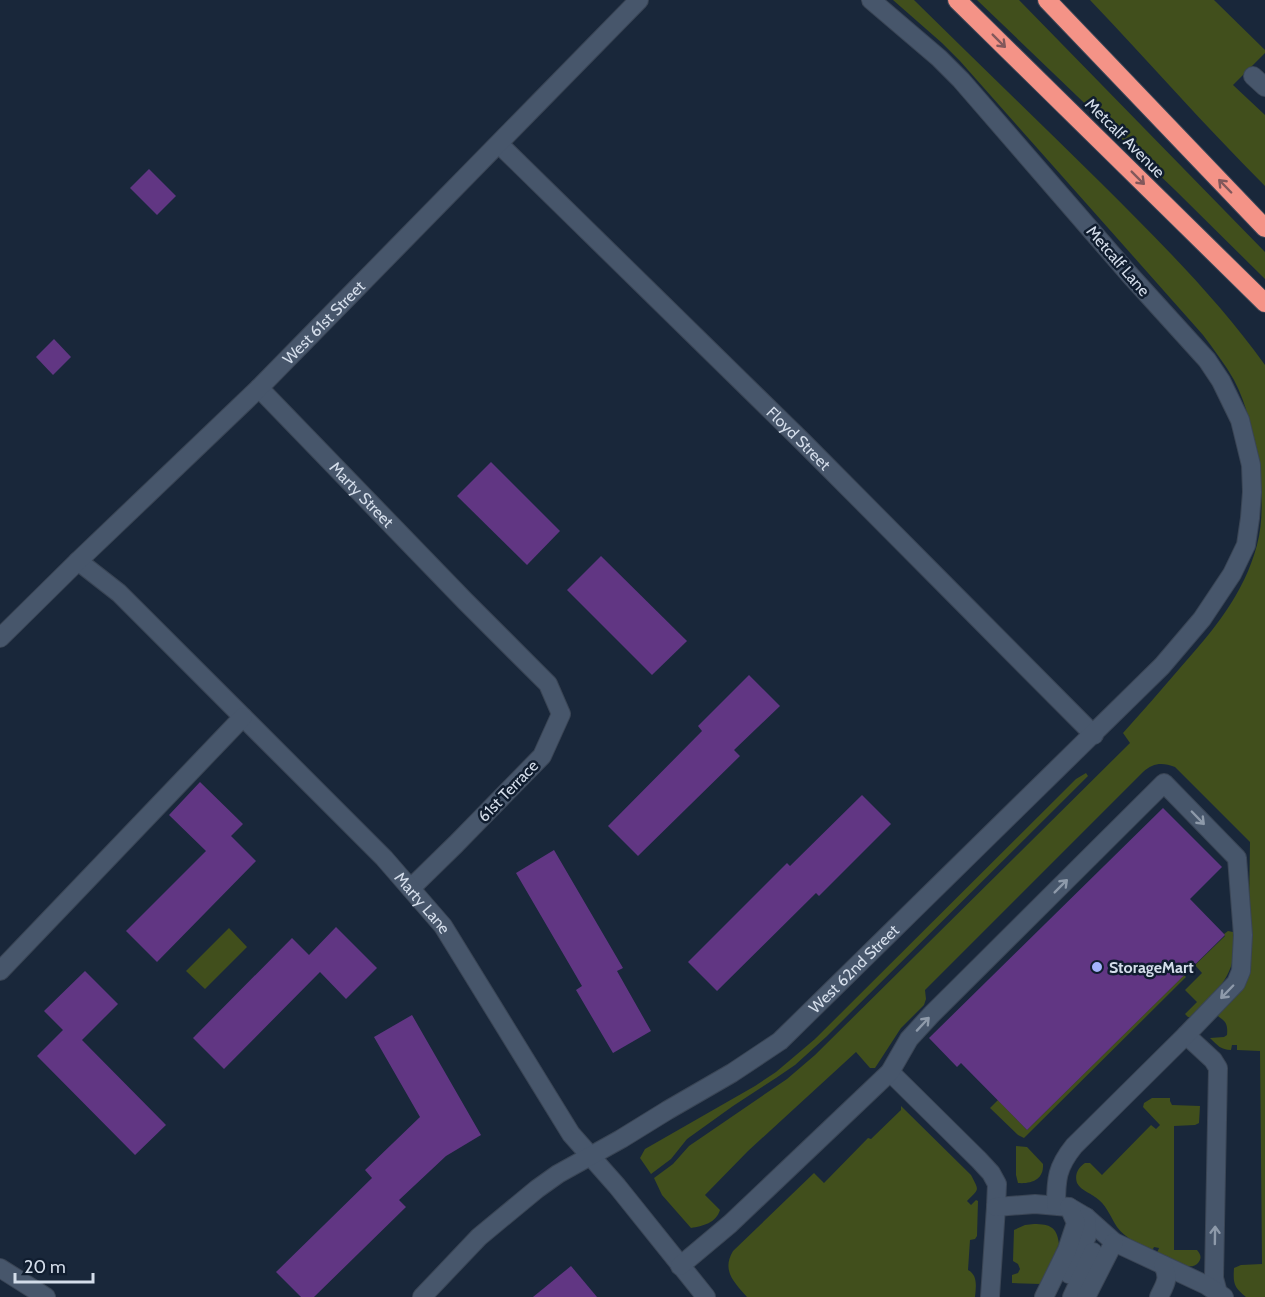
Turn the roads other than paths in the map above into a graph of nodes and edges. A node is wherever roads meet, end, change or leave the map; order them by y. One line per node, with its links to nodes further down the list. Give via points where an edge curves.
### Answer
1 (639, 0): 5 (street, West 61st Street)
2 (871, 0): 10 (street, Metcalf Lane, via 961,80 1207,360 1221,381 1240,420 1251,465 1251,518 1246,545)
3 (957, 0): 7 (highway, Metcalf Avenue, one-way to 7)
4 (1047, 0): 6 (highway, one-way to 4)
5 (499, 144): 8 (street, West 61st Street); 14 (street, Floyd Street)
6 (1265, 228)
7 (1265, 303)
8 (259, 388): 9 (street, West 61st Street); 11 (street, Marty Street)
9 (78, 561): 12 (street, West 61st Street); 13 (street, Marty Lane, via 119,593)
10 (1232, 574): 14 (street, West 62nd Street, via 1162,666)
11 (465, 601): 15 (street, 61st Terrace, via 548,684 561,714 542,756)
12 (0, 638)
13 (243, 717): 15 (street, Marty Lane); 16 (street)
14 (1094, 735): 19 (street, West 62nd Street, via 780,1041)
15 (411, 888): 19 (street, Marty Lane, via 443,926 571,1134)
16 (0, 970)
17 (1185, 1035): 18 (street, one-way to 17, via 909,1039 932,1014 1164,783 1238,858 1241,971 1236,983); 20 (street, via 1064,1158 1056,1189); 28 (street, one-way to 17, via 1214,1278 1218,1068)
18 (890, 1072): 21 (street, via 991,1173 997,1184); 25 (street, via 730,1224)
19 (590, 1156): 25 (street, Marty Lane); 30 (street, West 62nd Street, via 551,1179 479,1237)
20 (1063, 1206): 21 (street); 22 (street); 33 (street, via 1076,1223)
21 (996, 1207): 32 (street)
22 (1092, 1222): 23 (street); 34 (street); 35 (street, via 1099,1241)
23 (1114, 1242): 24 (street); 36 (street)
24 (1163, 1265): 28 (street, via 1206,1285); 37 (street, via 1168,1279)
25 (680, 1266): 31 (street, Marty Lane)
26 (0, 1268): 27 (street)
27 (21, 1291): 29 (street)
28 (1218, 1295)
29 (46, 1297)
30 (422, 1297)
31 (706, 1297)
32 (990, 1297)
33 (1044, 1297)
34 (1058, 1297)
35 (1072, 1297)
36 (1086, 1297)
37 (1159, 1297)

